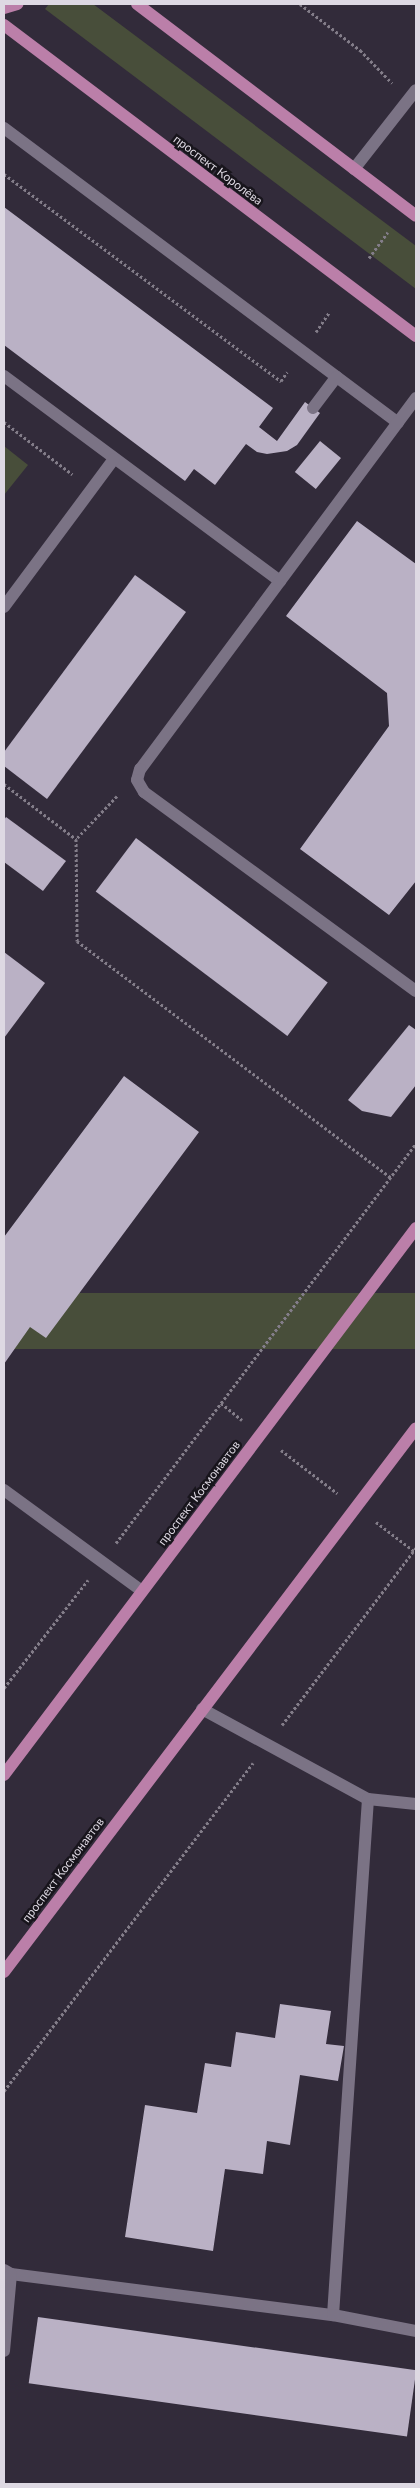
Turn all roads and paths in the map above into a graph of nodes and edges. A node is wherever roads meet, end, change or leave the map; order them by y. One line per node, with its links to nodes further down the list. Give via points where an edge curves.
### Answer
1 (17, 4): 4 (main road)
2 (137, 4): 8 (main road)
3 (300, 4): 6 (path)
4 (4, 8)
5 (4, 25): 14 (main road, проспект Королёва)
6 (413, 95): 8 (lane)
7 (4, 128): 16 (lane)
8 (354, 169): 9 (main road)
9 (416, 216)
10 (388, 232): 11 (path)
11 (369, 258)
12 (329, 313): 13 (path)
13 (314, 336)
14 (416, 336)
15 (4, 376): 21 (lane)
16 (336, 377): 18 (lane); 20 (lane)
17 (416, 398): 20 (lane)
18 (313, 408)
19 (4, 422): 22 (path)
20 (398, 423): 23 (lane)
21 (114, 459): 22 (lane); 23 (lane)
22 (92, 489): 24 (lane)
23 (280, 581): 25 (lane, via 140,769)
24 (4, 607)
25 (137, 780): 27 (path); 28 (lane, via 144,792)
26 (4, 784): 27 (path)
27 (76, 839): 30 (path, via 77,941)
28 (416, 990)
29 (416, 1144): 30 (path)
30 (391, 1178): 37 (path)
31 (416, 1228): 33 (main road, проспект Космонавтов)
32 (416, 1428): 35 (main road, проспект Космонавтов)
33 (260, 1434): 35 (path); 38 (main road, проспект Космонавтов)
34 (4, 1490): 37 (lane)
35 (356, 1507): 36 (path); 40 (main road, проспект Космонавтов)
36 (415, 1549): 41 (path)
37 (101, 1563): 38 (lane); 39 (path)
38 (142, 1591): 42 (main road, проспект Космонавтов)
39 (4, 1688)
40 (202, 1709): 41 (lane); 45 (main road, проспект Космонавтов)
41 (268, 1743): 43 (lane); 46 (path)
42 (4, 1775)
43 (368, 1799): 44 (lane); 48 (lane)
44 (416, 1804)
45 (4, 1972)
46 (4, 2091)
47 (8, 2272): 48 (lane); 50 (lane)
48 (332, 2315): 49 (lane)
49 (416, 2331)
50 (4, 2351)

